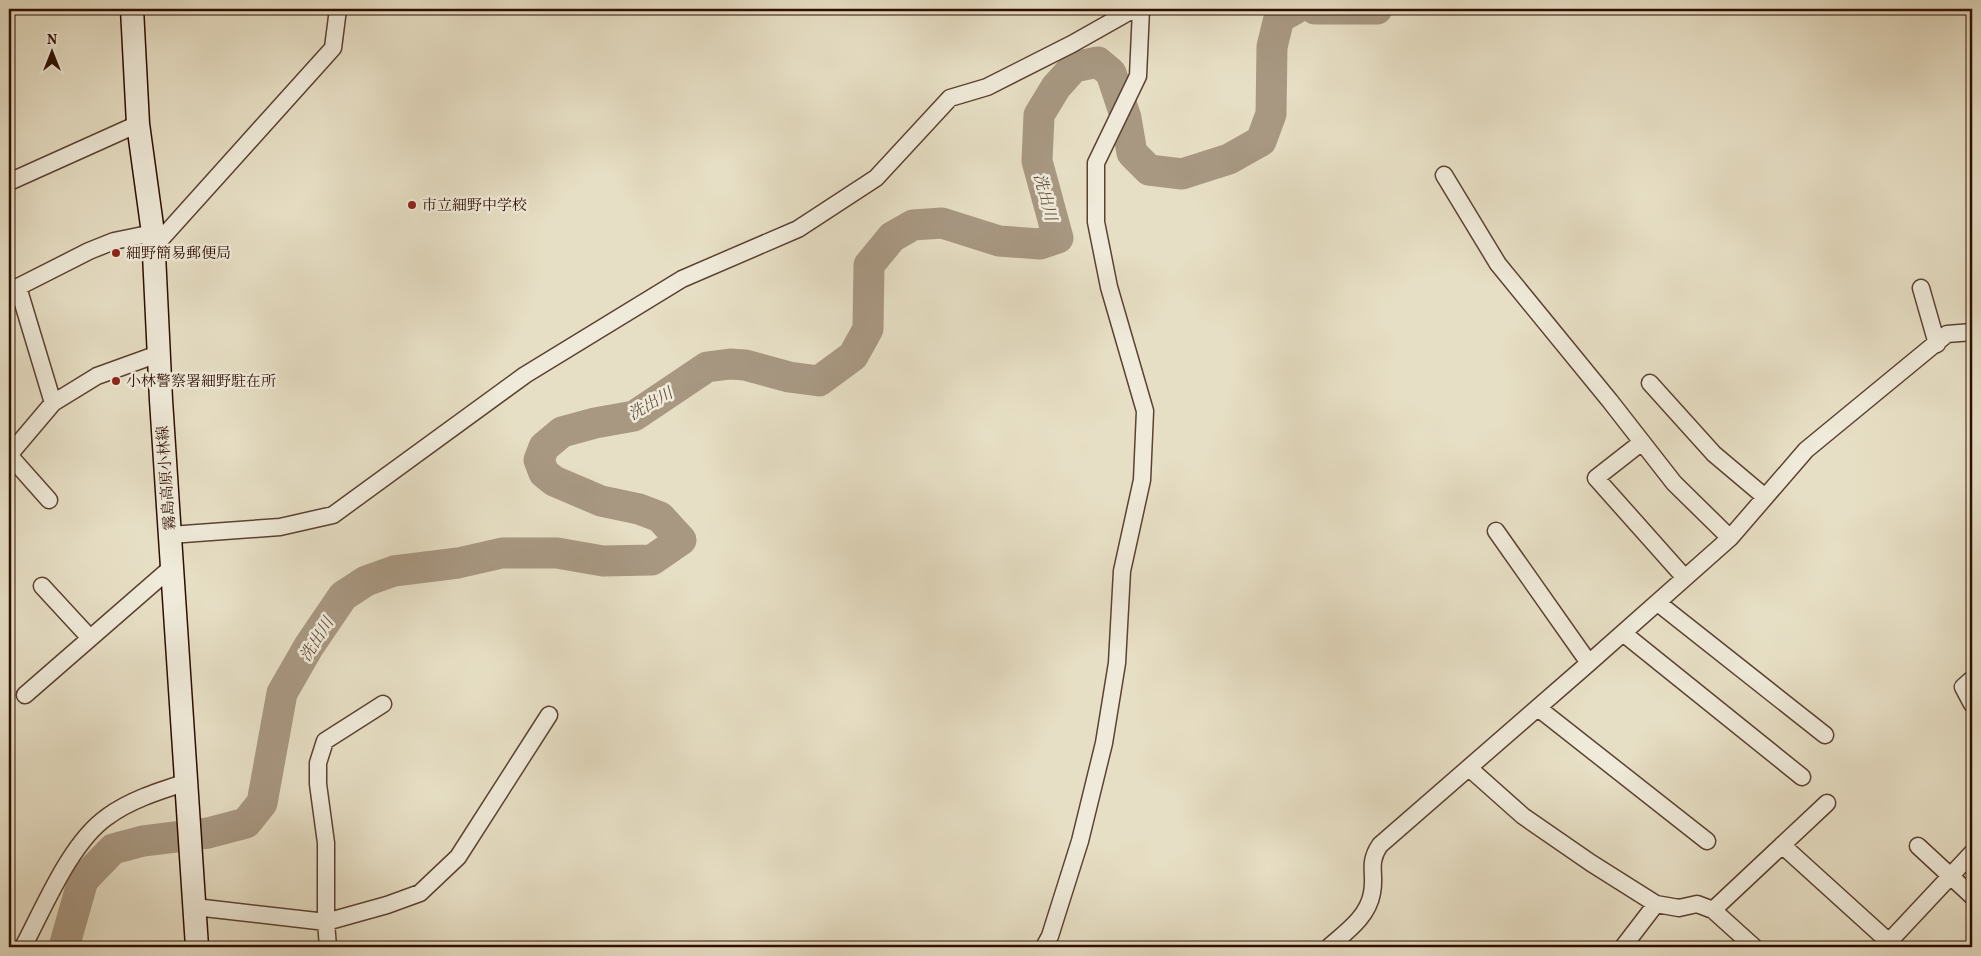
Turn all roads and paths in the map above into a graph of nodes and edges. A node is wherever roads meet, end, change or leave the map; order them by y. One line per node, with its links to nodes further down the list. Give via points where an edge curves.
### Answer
1 (132, 9): 5 (main road, 霧島高原小林線)
2 (338, 9): 8 (street, via 333,48)
3 (1134, 9): 21 (street, via 987,86 950,98 876,178 798,229 682,280 525,375 333,515 280,527)
4 (1141, 9): 55 (street, via 1138,76 1096,163 1096,222 1109,287 1145,411 1142,480 1122,571 1117,663 1104,743 1080,841)
5 (138, 124): 7 (street); 8 (main road, 霧島高原小林線)
6 (1444, 175): 16 (street, via 1498,264)
7 (9, 182)
8 (153, 241): 10 (street, via 114,241); 13 (main road, 霧島高原小林線)
9 (1920, 288): 12 (street)
10 (13, 289): 15 (street)
11 (1972, 332): 12 (street, via 1947,334)
12 (1937, 344): 18 (street, via 1806,450)
13 (158, 354): 15 (street, via 97,376); 21 (main road, 霧島高原小林線)
14 (1650, 384): 18 (street, via 1714,454)
15 (53, 403): 17 (street)
16 (1642, 442): 22 (street, via 1674,482); 24 (street, via 1596,478)
17 (9, 455): 19 (street)
18 (1765, 497): 22 (street)
19 (49, 500)
20 (1496, 532): 29 (street)
21 (170, 535): 23 (main road, 霧島高原小林線)
22 (1730, 538): 24 (street)
23 (172, 566): 28 (street); 39 (main road, 霧島高原小林線)
24 (1685, 578): 26 (street)
25 (42, 586): 28 (street)
26 (1658, 603): 27 (street); 36 (street)
27 (1623, 633): 29 (street); 38 (street)
28 (90, 638): 31 (street)
29 (1589, 663): 34 (street)
30 (1972, 679): 33 (street, via 1963,687)
31 (25, 695)
32 (383, 704): 50 (street, via 325,741 318,763 326,843)
33 (1972, 704)
34 (1538, 708): 37 (street); 41 (street)
35 (549, 716): 50 (street, via 458,857 420,893)
36 (1826, 734)
37 (1469, 768): 48 (street, via 1523,816); 56 (street, via 1380,845 1372,856 1372,892 1368,908)
38 (1802, 777)
39 (187, 789): 47 (main road, 霧島高原小林線); 52 (street, via 148,794 106,817 84,838)
40 (1827, 803): 42 (street)
41 (1707, 841)
42 (1782, 845): 49 (street); 51 (street)
43 (1918, 846): 45 (street)
44 (1972, 853): 45 (street)
45 (1950, 876): 46 (street); 51 (street)
46 (1972, 896)
47 (194, 904): 50 (street); 53 (main road, 霧島高原小林線)
48 (1656, 904): 49 (street, via 1679,908 1697,904); 57 (street)
49 (1713, 910): 58 (street)
50 (326, 922): 54 (street)
51 (1886, 945)
52 (23, 947)
53 (197, 947)
54 (328, 947)
55 (1044, 947)
56 (1329, 947)
57 (1623, 947)
58 (1754, 947)

